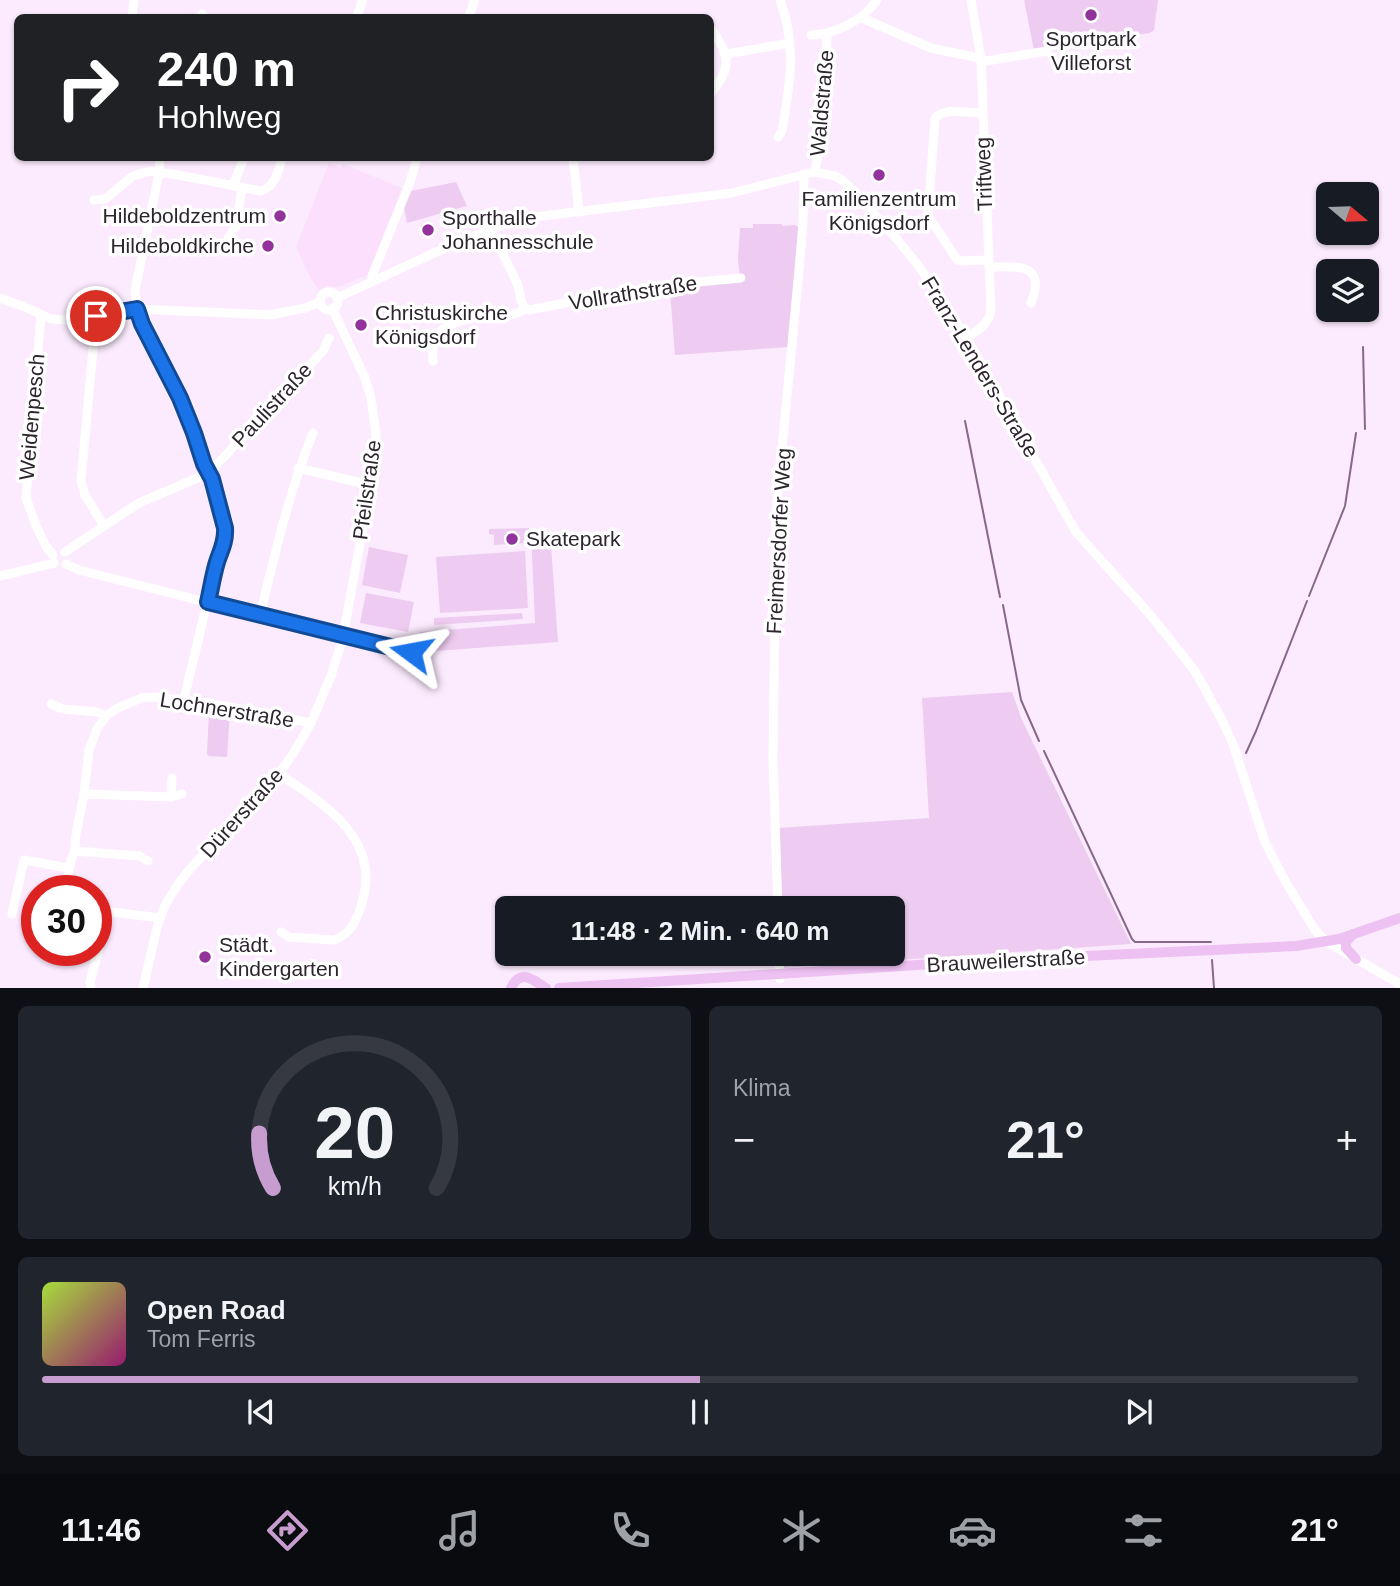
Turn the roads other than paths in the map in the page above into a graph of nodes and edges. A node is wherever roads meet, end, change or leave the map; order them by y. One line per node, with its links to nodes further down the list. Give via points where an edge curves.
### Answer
1 (780, 0): 8 (street)
2 (877, 0): 4 (street, Waldstraße)
3 (971, 0): 11 (street, Triftweg)
4 (862, 18): 6 (street, Waldstraße); 11 (street, via 931,48)
5 (714, 34): 10 (street)
6 (827, 34): 7 (street, Waldstraße); 20 (street, Waldstraße, via 824,119)
7 (811, 35)
8 (792, 38): 10 (street); 14 (street, via 790,84)
9 (1047, 51): 11 (street)
10 (726, 54): 12 (street, via 725,72)
11 (981, 59): 13 (street, Triftweg)
12 (714, 88)
13 (982, 113): 28 (street, Triftweg); 28 (street, via 944,112 935,118 928,215 957,260)
14 (778, 137)
15 (160, 161): 21 (street)
16 (243, 161): 23 (street)
17 (281, 161): 23 (street, via 271,187 261,191)
18 (416, 161): 30 (street)
19 (573, 161): 25 (street)
20 (815, 172): 22 (street); 40 (street, Franz-Lenders-Straße, via 842,180 870,207 923,272)
21 (159, 173): 23 (street); 24 (street, via 133,176 105,199); 36 (street, via 135,290)
22 (804, 174): 25 (street, via 732,193); 69 (street, Freimersdorfer Weg, via 776,512 773,773)
23 (237, 187): 27 (street, via 236,227)
24 (94, 200)
25 (579, 212): 26 (street)
26 (490, 229): 30 (street); 37 (street)
27 (228, 238)
28 (988, 263): 34 (street, via 1029,269 1035,284); 40 (street, Triftweg, via 990,316)
29 (741, 278): 37 (street, Vollrathstraße)
30 (373, 281): 32 (street)
31 (0, 298): 38 (street)
32 (337, 298): 33 (street, via 325,293); 35 (street)
33 (320, 302): 35 (street); 36 (street, via 270,314)
34 (1031, 303)
35 (332, 308): 46 (street, Pfeilstraße, via 365,379 373,408 376,434)
36 (137, 309): 39 (street); 45 (street, via 180,398)
37 (525, 309): 42 (street, Vollrathstraße, via 518,314 464,319 444,328 435,335)
38 (41, 315): 39 (street, via 66,320); 49 (street, Weidenpesch, via 26,498)
39 (96, 316): 47 (street, via 81,481)
40 (966, 337): 76 (street, Franz-Lenders-Straße, via 1076,532 1195,671 1233,744 1265,842 1315,930)
41 (329, 338): 45 (street, Paulistraße, via 323,351)
42 (433, 361)
43 (313, 433): 44 (street)
44 (298, 468): 46 (street); 53 (street)
45 (209, 473): 47 (street, Paulistraße, via 139,503); 52 (street, via 226,536)
46 (370, 485): 54 (street, Pfeilstraße)
47 (103, 526): 48 (street, Paulistraße)
48 (65, 552): 49 (street, Paulistraße, via 58,550); 50 (street)
49 (53, 559): 50 (street, Paulistraße, via 61,566); 51 (street, Paulistraße)
50 (66, 564): 52 (street, Paulistraße)
51 (0, 576)
52 (208, 602): 53 (street, Paulistraße); 56 (street)
53 (260, 616): 54 (street, Paulistraße)
54 (343, 637): 55 (street, Paulistraße); 59 (street, Dürerstraße)
55 (411, 652)
56 (184, 699): 58 (street, Lochnerstraße, via 141,698); 59 (street, Lochnerstraße)
57 (51, 704): 58 (street)
58 (106, 716): 62 (street, via 91,743)
59 (311, 723): 60 (street, Dürerstraße)
60 (279, 774): 72 (street, Dürerstraße, via 179,883); 74 (street, via 345,824 365,871 365,895 347,934 334,940 289,937)
61 (172, 778): 64 (street)
62 (84, 794): 64 (street); 65 (street)
63 (183, 794): 64 (street)
64 (171, 797)
65 (75, 850): 66 (street, via 140,856); 67 (street)
66 (148, 861)
67 (69, 868): 68 (street); 71 (street, via 24,860)
68 (68, 875)
69 (778, 896)
70 (112, 912): 72 (street)
71 (12, 914)
72 (160, 918): 85 (street, Dürerstraße)
73 (1400, 918): 75 (main road, Brauweilerstraße)
74 (281, 932)
75 (1353, 934): 76 (main road, Brauweilerstraße); 77 (main road, via 1346,945)
76 (1327, 942): 77 (street); 80 (main road, Brauweilerstraße)
77 (1356, 959): 81 (street)
78 (94, 966): 84 (street)
79 (780, 966): 80 (street)
80 (780, 977): 86 (main road, Brauweilerstraße)
81 (1400, 985)
82 (541, 986): 83 (main road, via 522,977)
83 (510, 987)
84 (91, 988)
85 (143, 988)
86 (559, 988)

